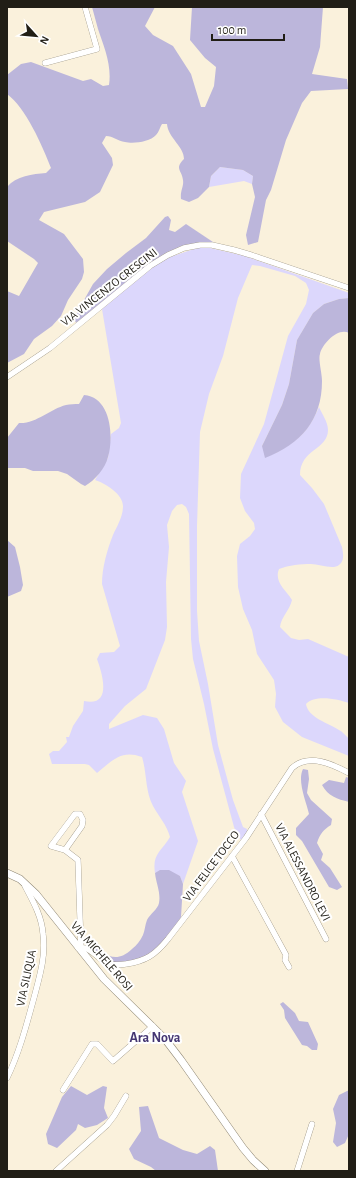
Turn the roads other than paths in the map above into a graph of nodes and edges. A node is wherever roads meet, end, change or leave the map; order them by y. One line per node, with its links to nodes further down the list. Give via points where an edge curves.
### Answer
1 (85, 7): 2 (street, via 97,49)
2 (45, 64)
3 (349, 288): 4 (street, VIA VINCENZO CRESCINI, via 234,250 207,245 184,248 150,266 50,348)
4 (7, 377)
5 (349, 773): 6 (street, VIA FELICE TOCCO, via 322,762 309,761 298,764 287,775)
6 (261, 814): 8 (street, VIA FELICE TOCCO); 11 (street, VIA ALESSANDRO LEVI)
7 (65, 850): 7 (street, via 51,846 75,814 80,814 82,826); 12 (street, via 78,860)
8 (232, 856): 12 (street, VIA FELICE TOCCO, via 165,942 149,958 121,965 112,964); 13 (street, via 286,956 285,960)
9 (7, 873): 10 (street, VIA MICHELE ROSI)
10 (23, 882): 12 (street, VIA MICHELE ROSI); 15 (street, VIA SILIQUA, via 40,919 44,951 28,1022)
11 (326, 939)
12 (80, 947): 14 (street, VIA MICHELE ROSI, via 104,979)
13 (289, 967)
14 (153, 1026): 16 (street, via 113,1061 97,1044 92,1044); 20 (street, VIA MICHELE ROSI, via 181,1060 243,1148)
15 (7, 1078)
16 (63, 1090)
17 (126, 1096): 19 (street, via 107,1125)
18 (312, 1124): 21 (street)
19 (56, 1171)
20 (265, 1171)
21 (296, 1171)

